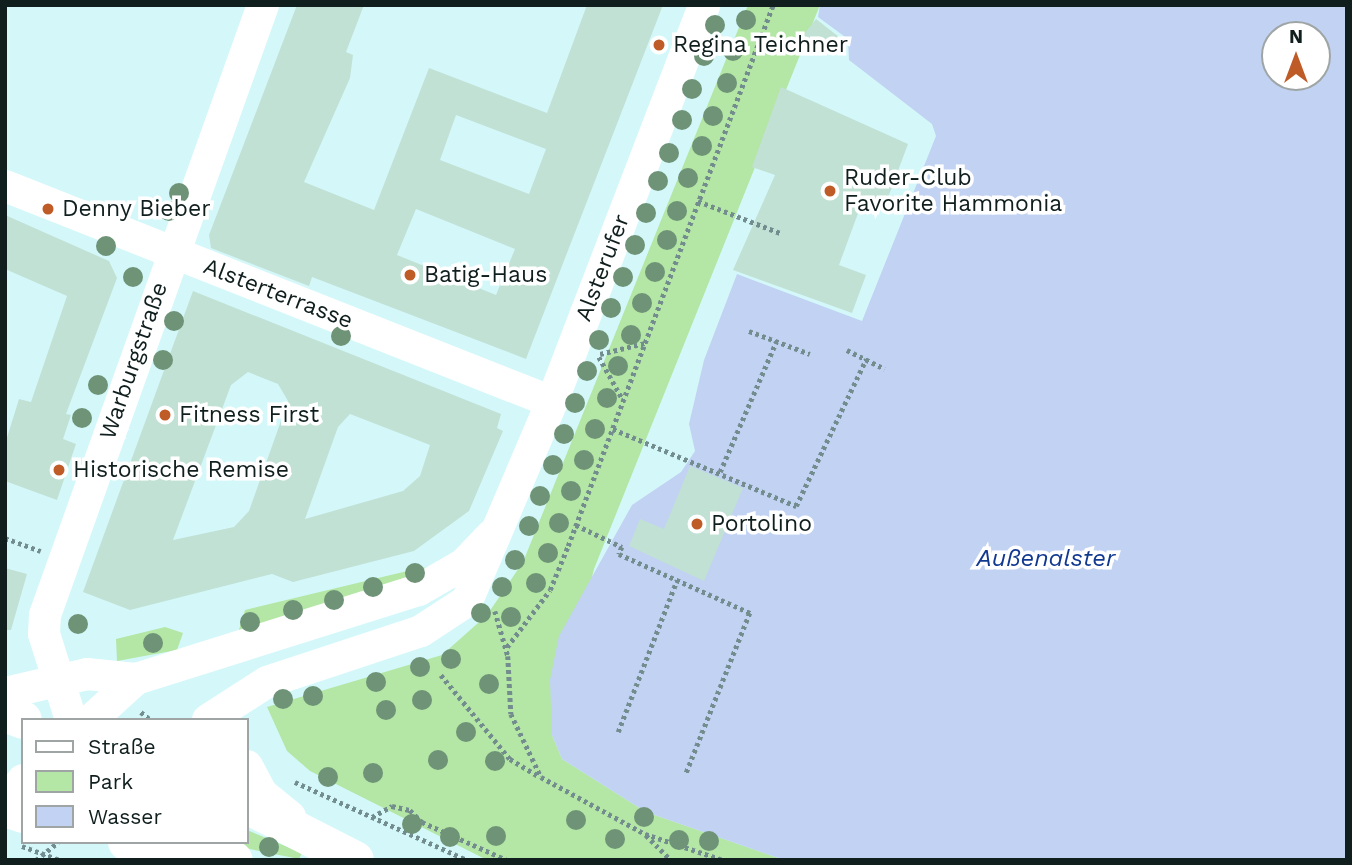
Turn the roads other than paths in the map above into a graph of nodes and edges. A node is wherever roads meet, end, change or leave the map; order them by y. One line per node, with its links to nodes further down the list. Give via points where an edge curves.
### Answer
1 (263, 5): 4 (street, Warburgstraße)
2 (704, 5): 5 (street, Alsterufer, via 585,347)
3 (5, 186): 4 (street, Alsterterrasse)
4 (172, 253): 5 (street, Alsterterrasse); 7 (street, Warburgstraße, via 45,615 44,634)
5 (552, 402): 6 (street, Alsterufer)
6 (497, 530): 8 (street, Alsterufer, via 479,583 453,612 400,640); 10 (street, Alsterufer, via 464,564 419,590)
7 (62, 680): 9 (street, Alsterufer); 10 (street, Alsterufer, via 88,674); 11 (street, Warburgstraße)
8 (267, 682): 13 (street, Alsterufer); 14 (street, via 246,707)
9 (5, 692)
10 (137, 694): 12 (street, Alsterufer)
11 (71, 718)
12 (95, 718)
13 (211, 718)
14 (244, 718)
15 (248, 768): 19 (street, via 262,794)
16 (21, 783): 17 (street)
17 (5, 803)
18 (248, 805): 19 (main road)
19 (308, 831): 22 (main road)
20 (139, 844): 21 (main road)
21 (233, 860)
22 (355, 860)

